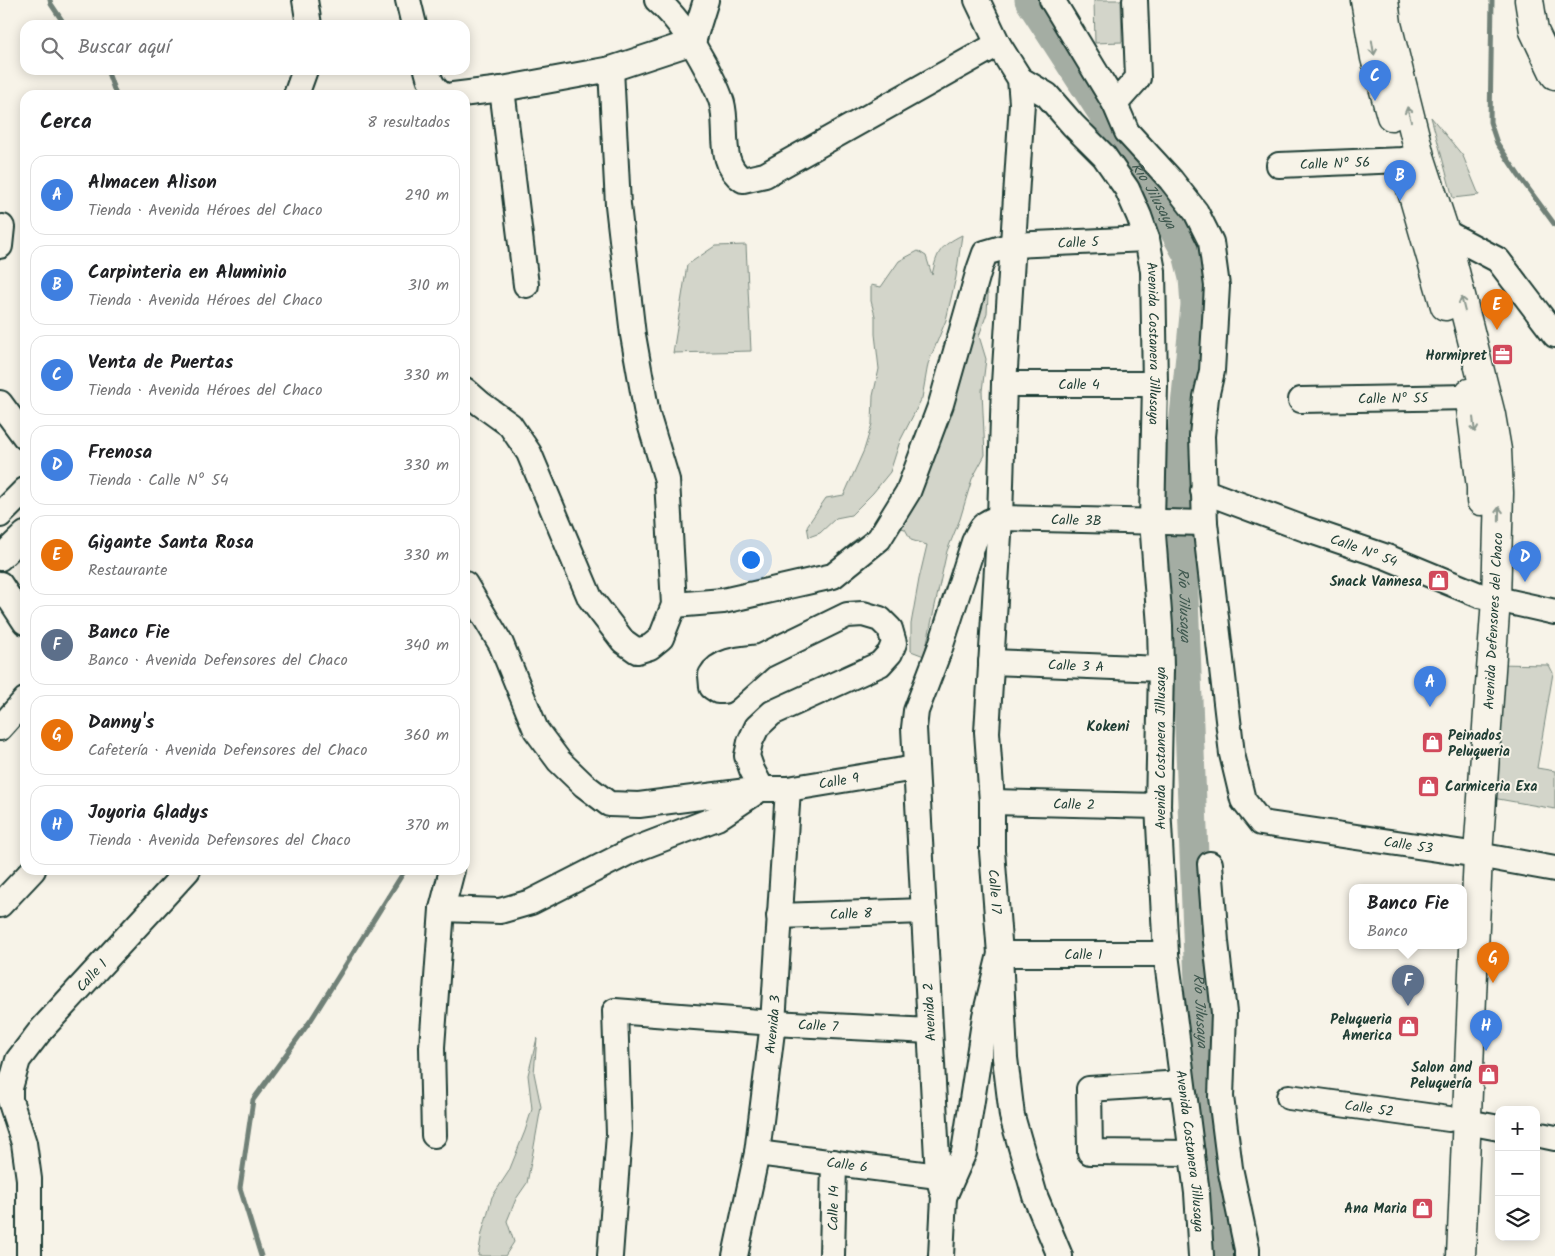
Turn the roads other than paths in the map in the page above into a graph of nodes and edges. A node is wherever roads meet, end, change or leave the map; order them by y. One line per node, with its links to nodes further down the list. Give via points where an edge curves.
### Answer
1 (305, 0): 11 (street)
2 (408, 0): 12 (street)
3 (657, 0): 13 (street, via 669,10)
4 (706, 0): 13 (street)
5 (977, 0): 14 (street)
6 (1052, 0): 24 (street)
7 (1135, 0): 24 (street, via 1138,78)
8 (1365, 0): 25 (main road, one-way to 25, via 1375,58)
9 (1384, 0): 25 (main road, Avenida Defensores del Chaco, one-way to 9)
10 (1529, 0): 15 (main road, via 1534,31)
11 (309, 20)
12 (413, 20)
13 (693, 42): 14 (street, via 722,104 729,162 735,175 744,180 766,175); 16 (street)
14 (998, 44): 19 (street)
15 (1552, 61)
16 (611, 69): 20 (street); 50 (street, via 618,205 632,325 647,414 667,480)
17 (303, 75): 21 (street)
18 (428, 75): 22 (street)
19 (1020, 79): 28 (street, Avenida Costanera Jillusaya, via 1047,95 1104,156 1127,189); 29 (street, Calle 17, via 1022,103)
20 (502, 89): 23 (street); 30 (street)
21 (298, 90)
22 (435, 90)
23 (470, 93)
24 (1115, 104): 39 (street, via 1127,132 1172,180 1196,212 1211,242 1217,286 1212,371 1202,436)
25 (1411, 158): 26 (street, Calle Nº 56); 27 (main road, Avenida Defensores del Chaco)
26 (1280, 166)
27 (1435, 235): 31 (street, via 1498,260); 35 (main road, Avenida Defensores del Chaco)
28 (1147, 239): 29 (street, Calle 5); 33 (street, Avenida Costanera Jillusaya, via 1153,271)
29 (1012, 245): 32 (street, Calle 17); 50 (street, Calle 5, via 985,253 931,431 908,492 879,539 833,576 723,601)
30 (526, 285)
31 (1555, 335)
32 (1004, 384): 33 (street, Calle 4); 42 (street, Calle 17)
33 (1155, 384): 43 (street, Avenida Costanera Jillusaya)
34 (470, 394): 50 (street, via 510,425 529,453 590,598 623,641 637,651 650,647 661,638)
35 (1478, 395): 36 (street, Calle Nº 55); 49 (main road, Avenida Defensores del Chaco, via 1491,415 1497,450 1499,493)
36 (1301, 400)
37 (0, 403): 38 (street)
38 (20, 430)
39 (1203, 491): 44 (street); 49 (street, Calle Nº 54)
40 (20, 495): 41 (street)
41 (0, 515)
42 (1000, 518): 43 (street, Calle 3B); 54 (street, Calle 17); 58 (street, Avenida 2, via 981,527 974,542 916,711)
43 (1159, 522): 44 (street, Calle 3B); 55 (street, Avenida Costanera Jillusaya)
44 (1198, 523): 63 (street, Calle 53, via 1232,754 1243,800 1261,823)
45 (20, 539): 46 (street)
46 (0, 558)
47 (0, 584): 52 (street)
48 (470, 592): 59 (street, Calle 9, via 501,644 536,730 559,761 609,804 639,805)
49 (1488, 597): 51 (street, Calle Nº 54); 63 (main road, Avenida Defensores del Chaco)
50 (674, 605)
51 (1555, 612)
52 (20, 614)
53 (760, 657): 59 (street, via 847,615 880,618 890,629 894,643 880,664 772,713 756,727 747,756)
54 (991, 662): 55 (street, Calle 3 A); 61 (street, Calle 17, via 987,732)
55 (1161, 669): 62 (street, Avenida Costanera Jillusaya)
56 (20, 706): 57 (street)
57 (0, 728)
58 (915, 768): 60 (street, Calle 9); 73 (street, Avenida 2)
59 (762, 789): 60 (street, Calle 9); 72 (street, via 716,818 631,851 531,902 500,911)
60 (788, 789): 74 (street, Avenida 3)
61 (992, 802): 62 (street, Calle 2); 77 (street, Calle 17, via 992,851)
62 (1158, 806): 78 (street, Avenida Costanera Jillusaya)
63 (1469, 854): 65 (street, Calle 53); 69 (main road, Avenida Defensores del Chaco); 70 (main road, Avenida Defensores del Chaco)
64 (1210, 864): 99 (street, via 1224,1013 1221,1097 1230,1168)
65 (1555, 869)
66 (28, 875): 71 (street)
67 (176, 875): 92 (street, Calle 1, via 18,1060 10,1100 24,1143 29,1179)
68 (451, 875): 72 (street)
69 (1461, 884)
70 (1467, 902)
71 (0, 905)
72 (442, 909): 85 (street, via 432,1048)
73 (924, 911): 74 (street, Calle 8); 80 (street, Avenida 2)
74 (779, 916): 79 (street, Avenida 3)
75 (1457, 949): 83 (main road, Avenida Defensores del Chaco)
76 (1465, 949): 83 (main road, Avenida Defensores del Chaco)
77 (1000, 954): 78 (street, Calle 1); 91 (street, via 985,1016 964,1152); 97 (street, Calle 17, via 1005,1058 1012,1116 1035,1196)
78 (1166, 954): 81 (street, Avenida Costanera Jillusaya)
79 (773, 1023): 80 (street, Calle 7); 88 (street, Avenida 3); 93 (street, Calle 7, via 615,1010 619,1134)
80 (930, 1031): 91 (street, Avenida 2)
81 (1182, 1083): 89 (street, Avenida Costanera Jillusaya); 89 (street, via 1089,1089 1090,1152)
82 (1289, 1097): 83 (street, Calle 52)
83 (1458, 1120): 84 (street, Calle 52); 100 (main road, Avenida Defensores del Chaco); 101 (main road, Avenida Defensores del Chaco)
84 (1495, 1127)
85 (434, 1135)
86 (1540, 1135): 87 (street)
87 (1555, 1138)
88 (757, 1152): 90 (street, Calle 6); 94 (street, Avenida 3)
89 (1192, 1153): 98 (street, Avenida Costanera Jillusaya)
90 (834, 1162): 91 (street, Calle 6); 95 (street, Calle 14)
91 (941, 1186): 96 (street, Avenida 2)
92 (29, 1256)
93 (610, 1256)
94 (735, 1256)
95 (832, 1256)
96 (941, 1256)
97 (1060, 1256)
98 (1201, 1256)
99 (1247, 1256)
100 (1444, 1256)
101 (1461, 1256)

